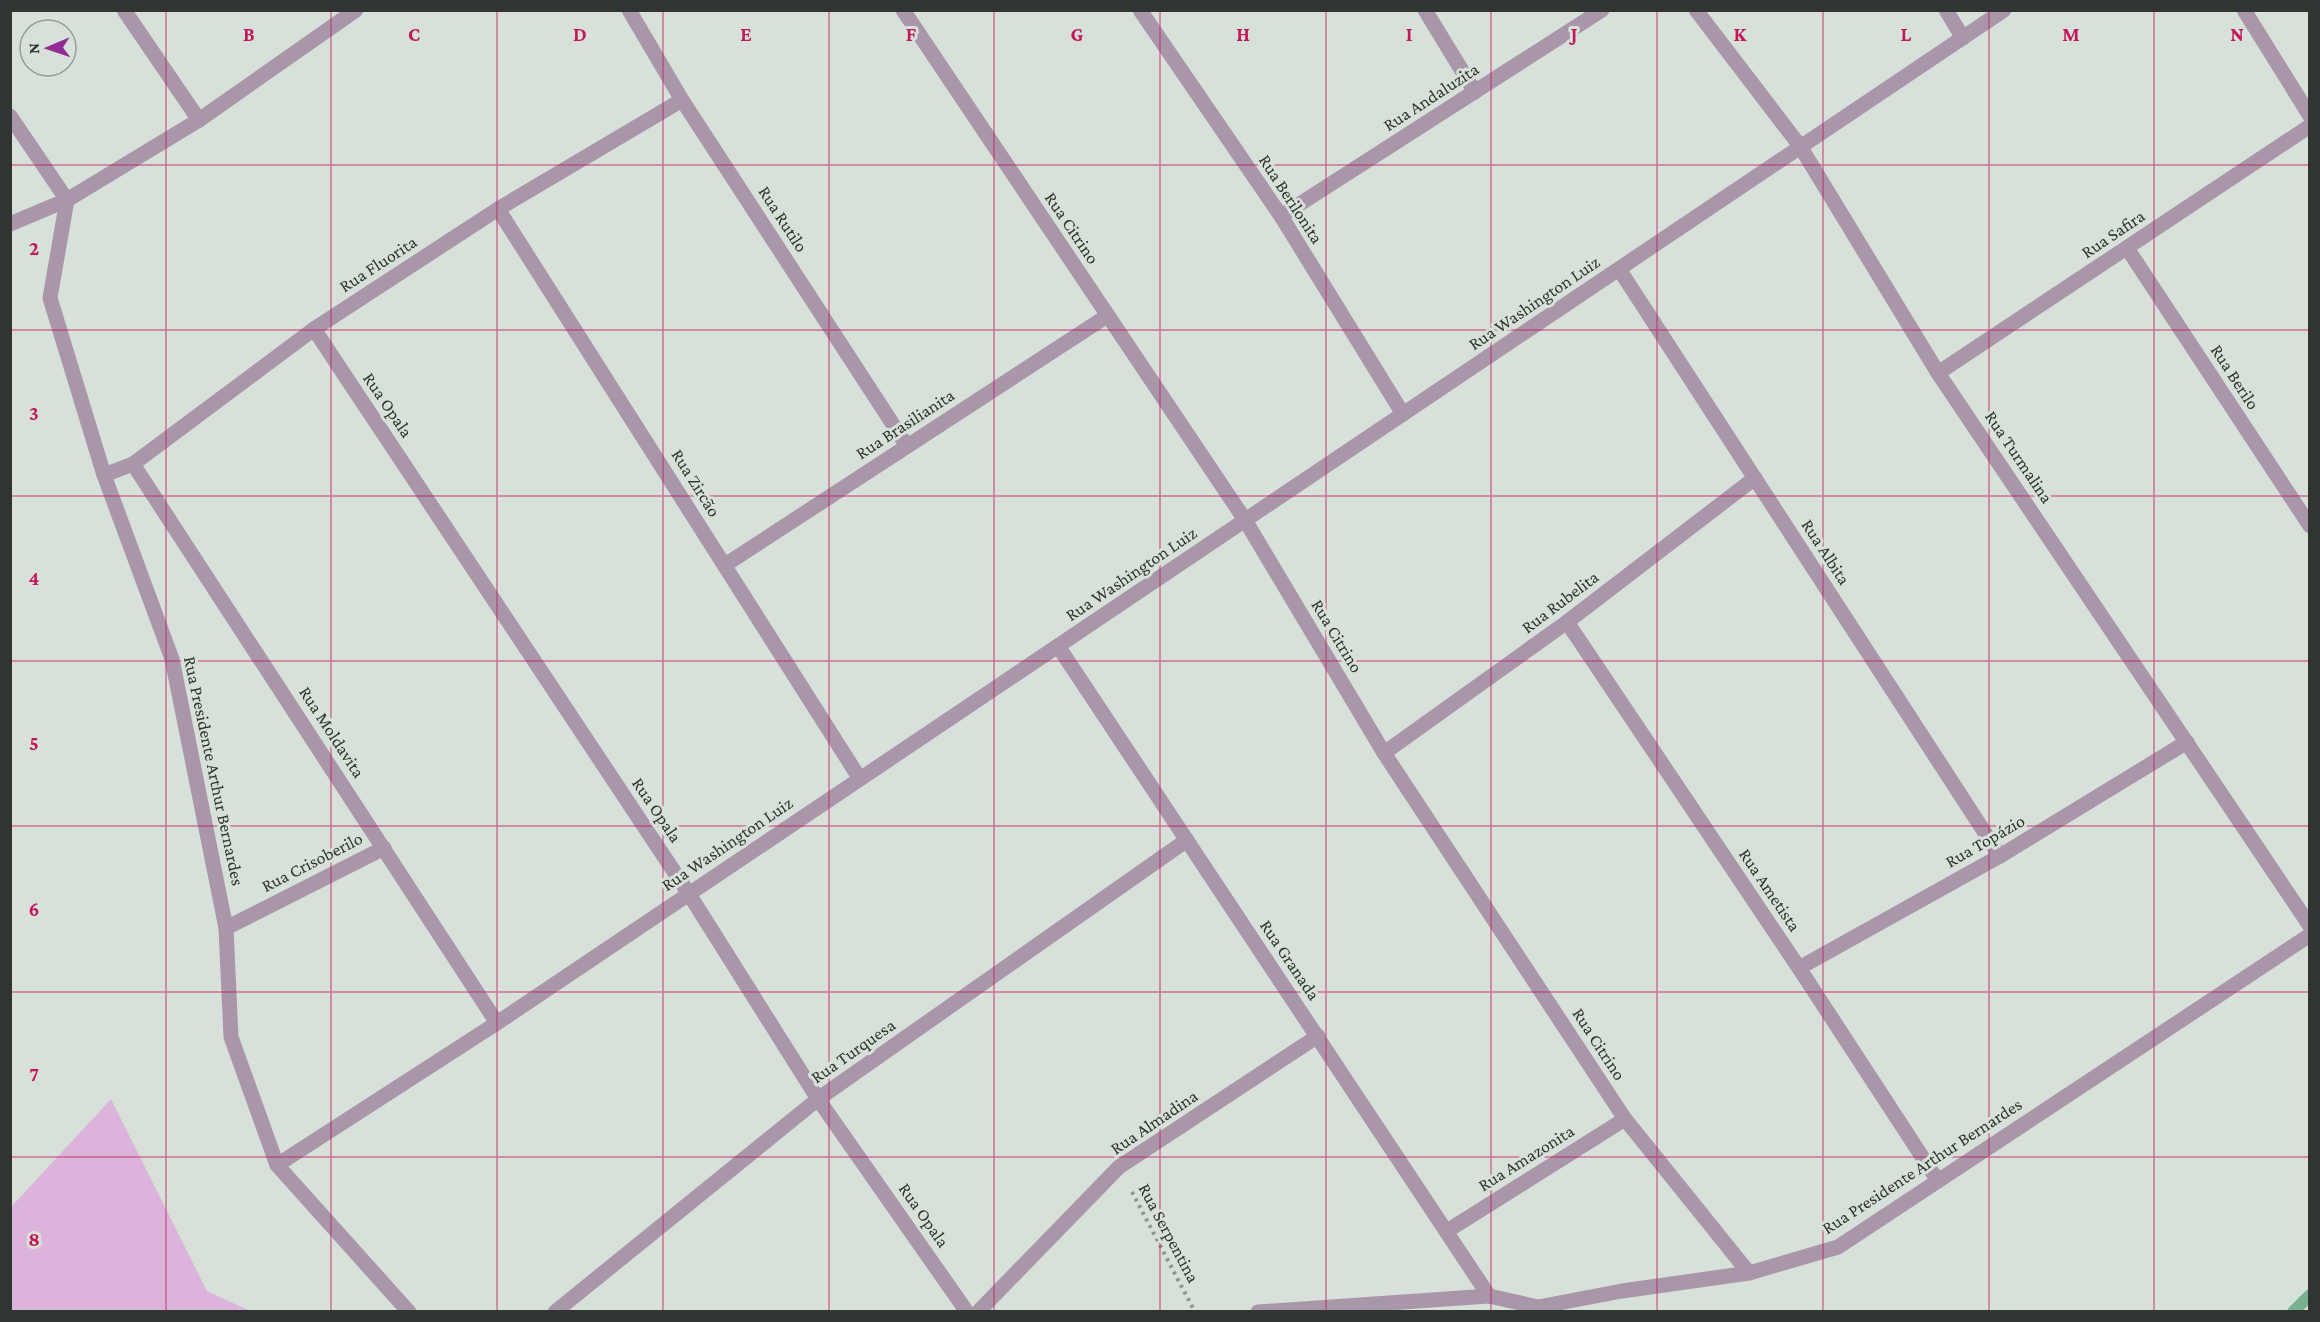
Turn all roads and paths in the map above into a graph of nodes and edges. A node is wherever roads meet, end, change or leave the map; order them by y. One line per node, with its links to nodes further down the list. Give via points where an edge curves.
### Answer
1 (124, 10): 17 (street)
2 (356, 10): 17 (street)
3 (629, 10): 14 (street, Rua Rutilo)
4 (903, 10): 26 (street, Rua Citrino)
5 (1140, 10): 22 (street, Rua Berilonita)
6 (1425, 10): 13 (street)
7 (1602, 10): 13 (street, Rua Andaluzita)
8 (1696, 10): 19 (street, Rua Turmalina)
9 (1946, 10): 12 (street)
10 (2004, 10): 12 (street, Rua Washington Luiz)
11 (2244, 10): 16 (street)
12 (1963, 38): 19 (street, Rua Washington Luiz)
13 (1475, 92): 22 (street, Rua Andaluzita)
14 (682, 100): 21 (street, Rua Fluorita); 30 (street, Rua Rutilo)
15 (10, 116): 20 (street)
16 (2310, 116)
17 (199, 120): 20 (street)
18 (2310, 126): 24 (street, Rua Safira)
19 (1800, 146): 25 (street, Rua Washington Luiz); 28 (street, Rua Turmalina)
20 (67, 200): 23 (street); 32 (street, Rua Presidente Arthur Bernardes, via 50,298)
21 (498, 209): 27 (street, Rua Fluorita); 36 (street, Rua Zircão)
22 (1281, 216): 29 (street, Rua Berilonita)
23 (10, 224)
24 (2127, 248): 28 (street, Rua Safira); 35 (street, Rua Berilo)
25 (1619, 269): 29 (street, Rua Washington Luiz); 33 (street, Rua Albita)
26 (1107, 315): 30 (street, Rua Brasilianita); 34 (street, Rua Citrino)
27 (314, 329): 31 (street, Rua Fluorita); 45 (street, Rua Opala)
28 (1938, 373): 39 (street, Rua Turmalina)
29 (1403, 414): 34 (street, Rua Washington Luiz)
30 (907, 446): 36 (street, Rua Brasilianita)
31 (133, 464): 32 (street, Rua Fluorita); 43 (street, Rua Moldavita)
32 (104, 475): 47 (street, Rua Presidente Arthur Bernardes, via 172,659)
33 (1755, 478): 37 (street, Rua Rubelita); 44 (street, Rua Albita)
34 (1245, 520): 38 (street, Rua Washington Luiz); 40 (street, Rua Citrino)
35 (2310, 526)
36 (725, 565): 41 (street, Rua Zircão)
37 (1568, 622): 40 (street, Rua Rubelita); 49 (street, Rua Ametista)
38 (1058, 646): 41 (street, Rua Washington Luiz); 42 (street, Rua Granada)
39 (2187, 742): 44 (street, Rua Topázio); 46 (street, Rua Turmalina)
40 (1384, 753): 53 (street, Rua Citrino)
41 (860, 779): 45 (street, Rua Washington Luiz)
42 (1187, 840): 51 (street, Rua Granada); 52 (street, Rua Turquesa)
43 (384, 848): 47 (street, Rua Crisoberilo); 50 (street, Rua Moldavita)
44 (2000, 856): 49 (street, Rua Topázio)
45 (689, 894): 50 (street, Rua Washington Luiz); 52 (street, Rua Opala)
46 (2310, 926)
47 (226, 928): 54 (street, Rua Presidente Arthur Bernardes, via 231,1036)
48 (2310, 935): 56 (street, Rua Presidente Arthur Bernardes)
49 (1799, 968): 56 (street, Rua Ametista)
50 (497, 1023): 54 (street, Rua Washington Luiz)
51 (1318, 1036): 55 (street, Rua Almadina); 57 (street, Rua Granada)
52 (818, 1099): 61 (street, Rua Turquesa); 62 (street, Rua Opala)
53 (1625, 1119): 57 (street, Rua Amazonita); 58 (street, Rua Citrino)
54 (277, 1166): 60 (street, Rua Presidente Arthur Bernardes)
55 (1119, 1167): 63 (street, Rua Almadina); 64 (path, Rua Serpentina)
56 (1938, 1181): 58 (street, Rua Presidente Arthur Bernardes, via 1838,1247)
57 (1447, 1231): 59 (street, Rua Granada)
58 (1749, 1273): 59 (street, Rua Presidente Arthur Bernardes, via 1538,1307)
59 (1489, 1296): 65 (street, Rua Presidente Arthur Bernardes)
60 (409, 1311)
61 (555, 1311)
62 (968, 1311)
63 (978, 1311)
64 (1195, 1311)
65 (1258, 1311)

